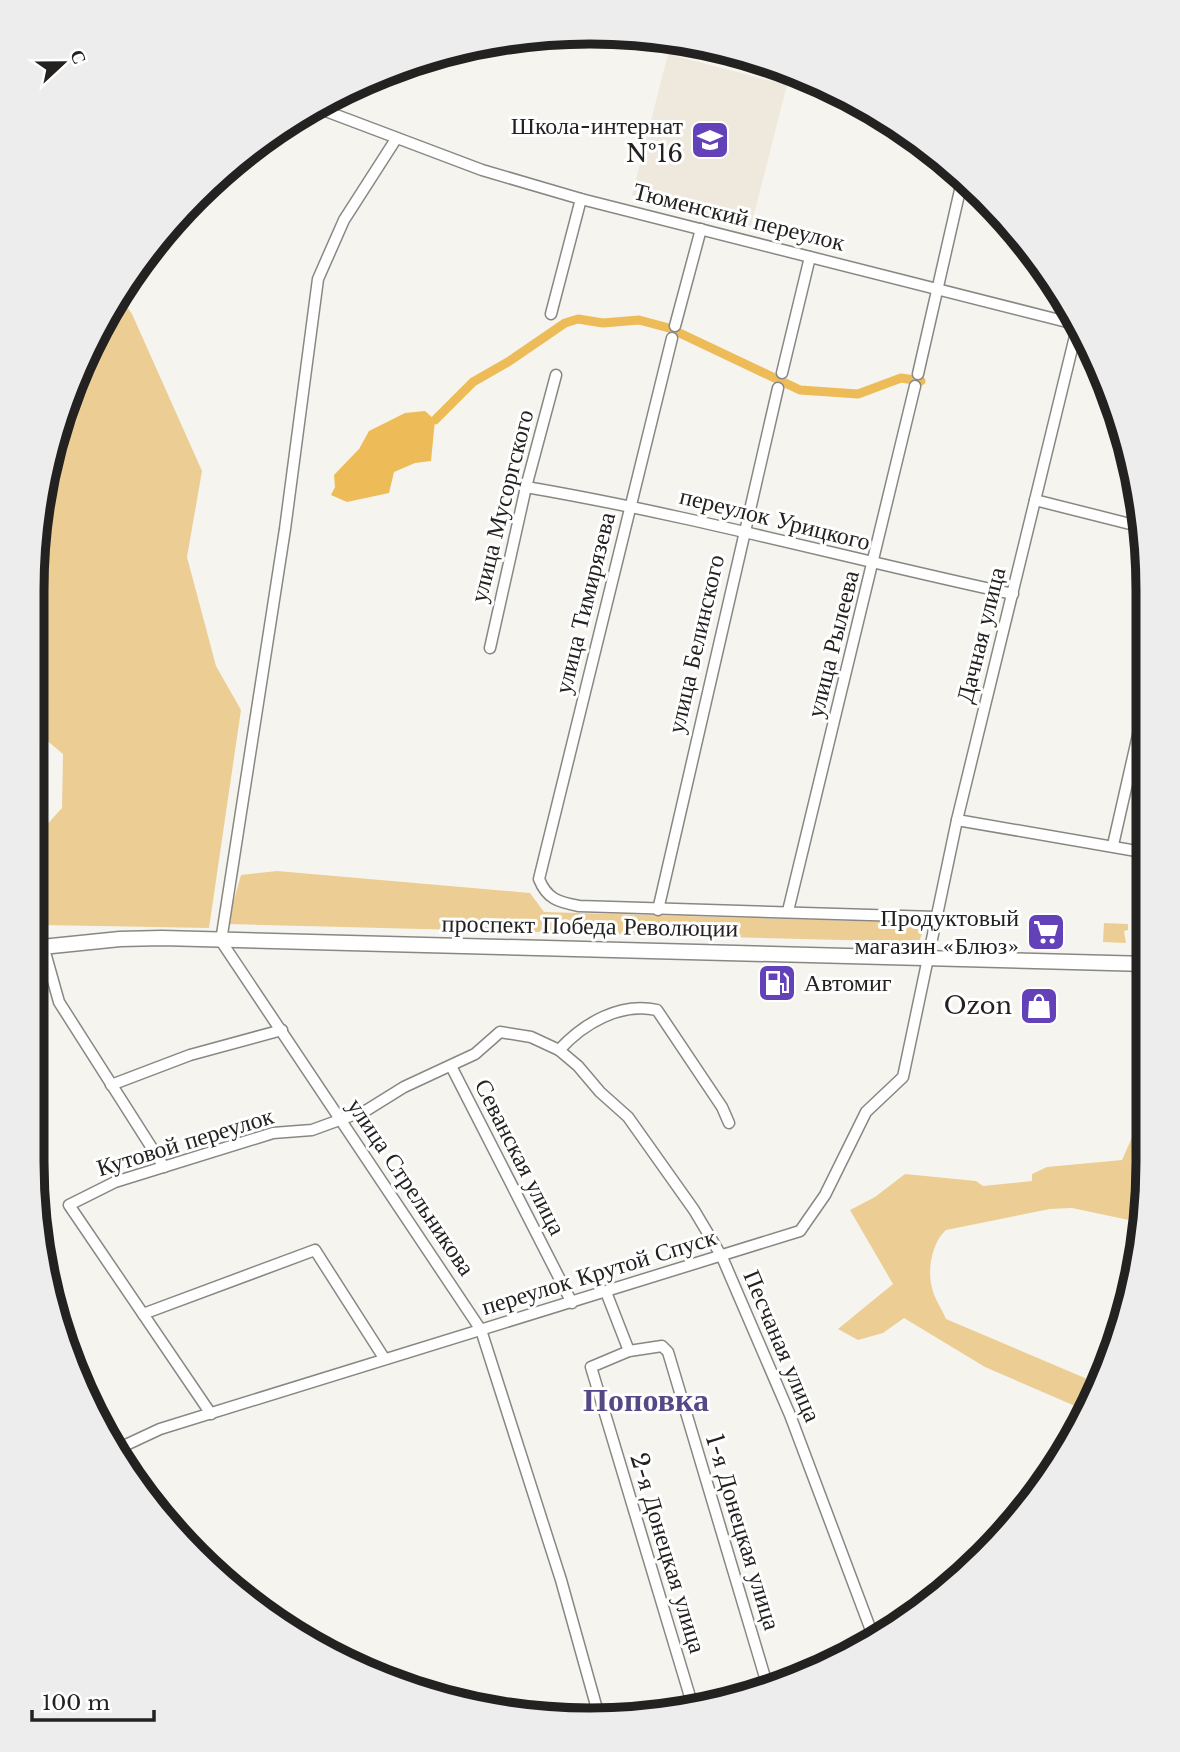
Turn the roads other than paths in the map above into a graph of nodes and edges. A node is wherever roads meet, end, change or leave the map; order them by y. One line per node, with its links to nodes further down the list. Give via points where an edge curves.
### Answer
1 (327, 112): 2 (street, Тюменский переулок)
2 (396, 139): 4 (street, Тюменский переулок); 33 (street, via 344,220 318,278 285,529)
3 (960, 189): 7 (street)
4 (580, 200): 5 (street, Тюменский переулок); 8 (street)
5 (701, 229): 6 (street, Тюменский переулок); 10 (street)
6 (810, 257): 7 (street, Тюменский переулок); 13 (street)
7 (936, 288): 9 (street, Тюменский переулок); 15 (street)
8 (551, 314)
9 (1066, 322)
10 (675, 326)
11 (672, 338): 20 (street, улица Тимирязева)
12 (1075, 338): 19 (street, Дачная улица)
13 (782, 373)
14 (556, 374): 18 (street, улица Мусоргского)
15 (918, 374)
16 (915, 386): 23 (street, улица Рылеева)
17 (778, 388): 22 (street, улица Белинского)
18 (526, 487): 20 (street, переулок Урицкого); 25 (street, улица Мусоргского)
19 (1035, 500): 21 (street); 24 (street, Дачная улица)
20 (630, 505): 22 (street, переулок Урицкого); 30 (street, улица Тимирязева, via 539,879 545,894 559,903)
21 (1132, 525)
22 (743, 534): 23 (street, переулок Урицкого); 30 (street, улица Белинского)
23 (874, 564): 24 (street, переулок Урицкого); 31 (street, улица Рылеева)
24 (1013, 594): 27 (street, Дачная улица)
25 (490, 648)
26 (1136, 747): 28 (street)
27 (957, 820): 28 (street); 32 (street, Дачная улица)
28 (1113, 845): 29 (street)
29 (1136, 850)
30 (658, 910): 31 (street)
31 (788, 911): 32 (street)
32 (936, 917): 35 (street, Дачная улица)
33 (221, 941): 34 (main road, проспект Победа Революции, via 120,939); 35 (main road, проспект Победа Революции); 38 (street, улица Стрельникова)
34 (44, 946)
35 (928, 956): 36 (main road, проспект Победа Революции); 46 (street, переулок Крутой Спуск, via 903,1077 866,1112 825,1195 800,1231)
36 (1136, 964)
37 (44, 966): 42 (street, via 59,1002)
38 (282, 1030): 42 (street, via 190,1055); 43 (street, улица Стрельникова)
39 (500, 1032): 40 (street, Песчаная улица, via 531,1037); 41 (street, Кутовой переулок, via 475,1054)
40 (559, 1050): 44 (street, via 580,1030 617,1010 635,1006 657,1010); 46 (street, Песчаная улица, via 628,1117 676,1181)
41 (451, 1066): 43 (street, Кутовой переулок); 48 (street, Севанская улица)
42 (111, 1086): 45 (street)
43 (341, 1119): 45 (street, Кутовой переулок, via 312,1130 273,1133); 50 (street, улица Стрельникова)
44 (729, 1123)
45 (164, 1167): 49 (street, Кутовой переулок, via 115,1182 69,1205)
46 (722, 1257): 47 (street, переулок Крутой Спуск); 55 (street, Песчаная улица, via 790,1415)
47 (606, 1292): 48 (street, переулок Крутой Спуск); 51 (street)
48 (572, 1303): 50 (street, переулок Крутой Спуск)
49 (144, 1314): 52 (street, via 315,1250); 53 (street)
50 (481, 1331): 52 (street, переулок Крутой Спуск); 58 (street, улица Стрельникова)
51 (629, 1351): 56 (street, 1-я Донецкая улица, via 662,1346 668,1352); 57 (street, 2-я Донецкая улица, via 591,1367)
52 (384, 1358): 53 (street, переулок Крутой Спуск)
53 (211, 1414): 54 (street, переулок Крутой Спуск)
54 (124, 1446)
55 (871, 1630)
56 (766, 1679)
57 (691, 1699)
58 (597, 1708)

